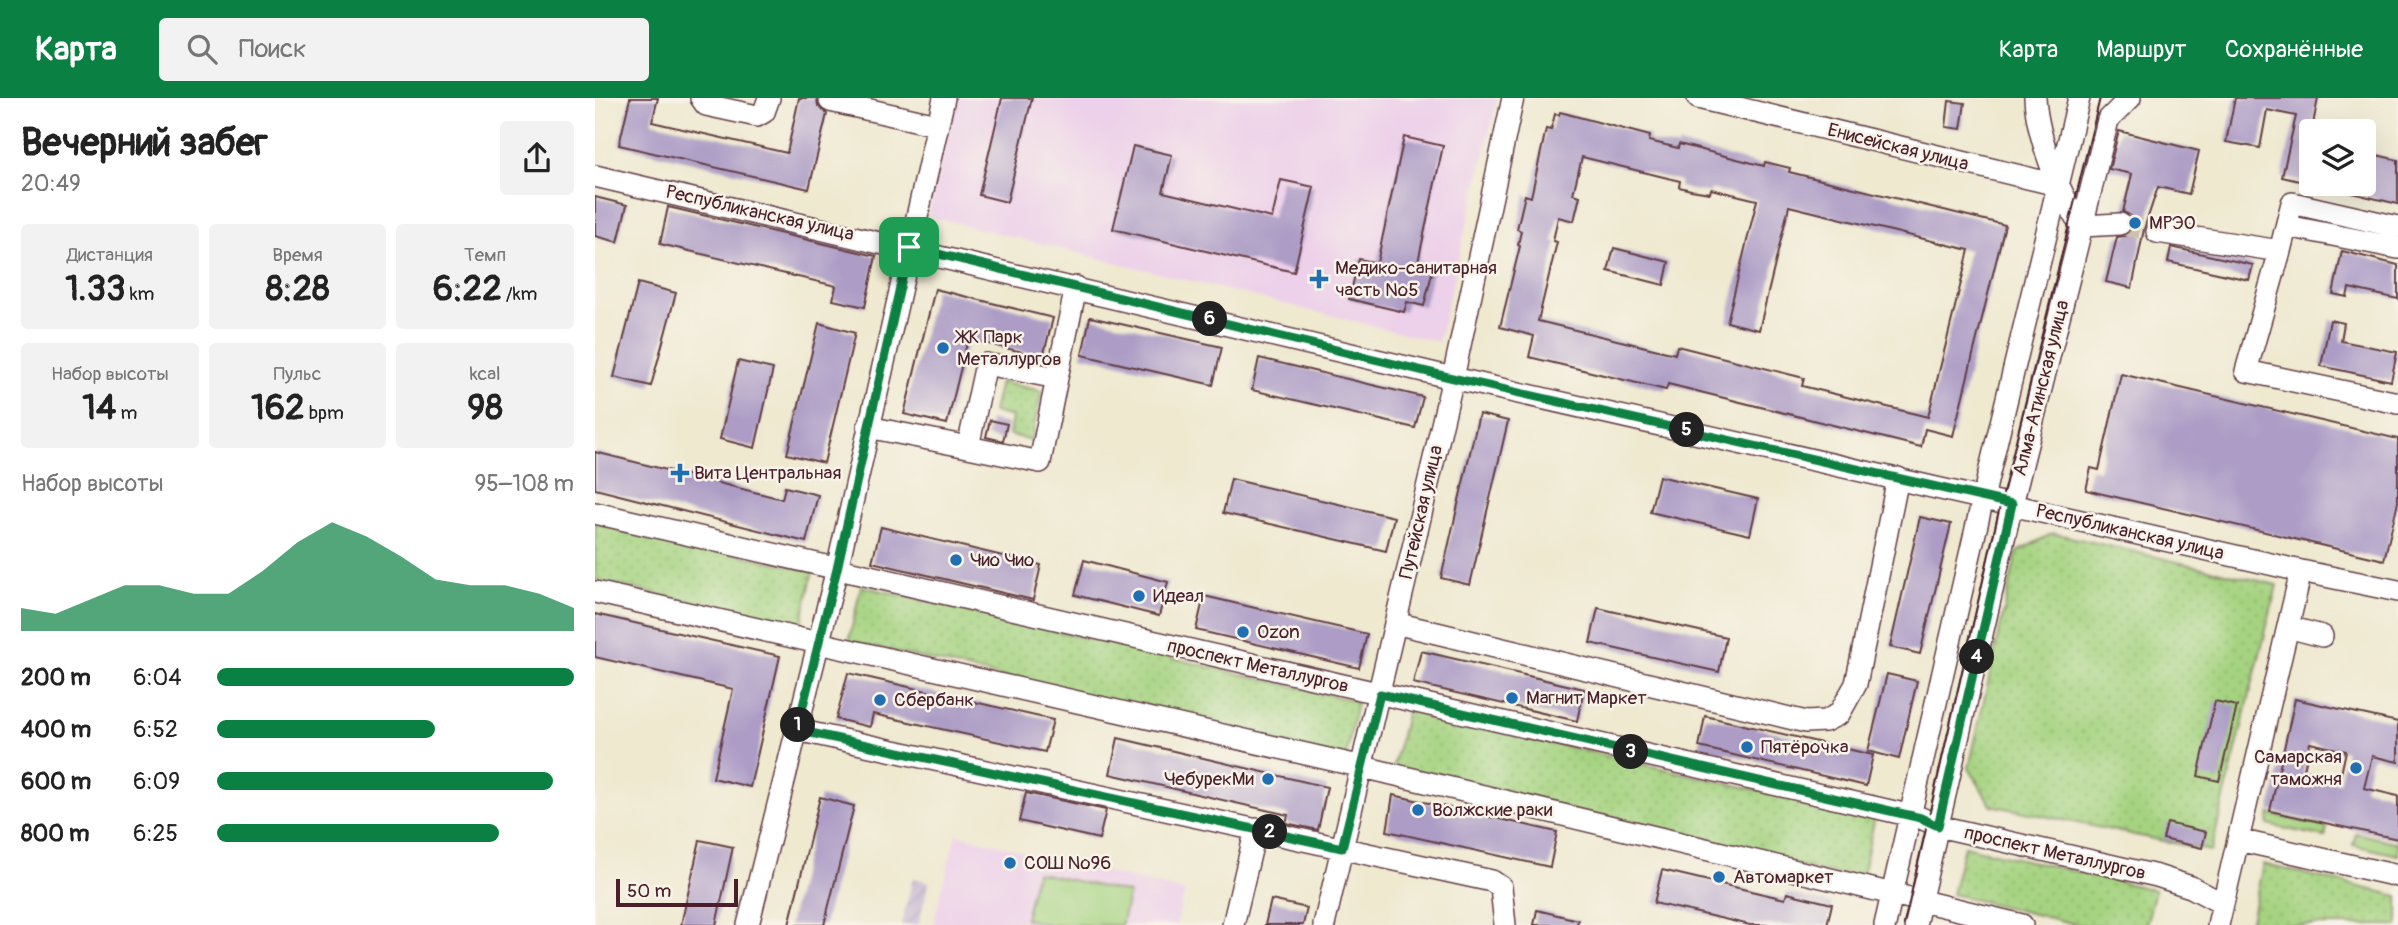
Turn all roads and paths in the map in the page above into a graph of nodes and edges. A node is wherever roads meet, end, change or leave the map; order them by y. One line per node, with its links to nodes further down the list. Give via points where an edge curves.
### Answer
1 (701, 98): 2 (street, via 706,105 757,116 764,113)
2 (769, 98)
3 (944, 98): 10 (street)
4 (1513, 98): 23 (street, Путейская улица)
5 (1697, 98): 12 (street, Енисейская улица)
6 (2035, 98): 12 (street, Алма-Атинская улица)
7 (2079, 98): 12 (street)
8 (2130, 98): 14 (street, via 2108,120)
9 (830, 101): 10 (street)
10 (937, 125): 18 (street)
11 (595, 176): 18 (street, Республиканская улица)
12 (2057, 185): 14 (street, Алма-Атинская улица); 28 (street, Алма-Атинская улица)
13 (2120, 224): 14 (street)
14 (2082, 226): 29 (street, Алма-Атинская улица)
15 (2287, 226): 16 (street, via 2292,203); 19 (street); 20 (street)
16 (2398, 227)
17 (2157, 232): 20 (street)
18 (909, 247): 21 (street, Республиканская улица); 25 (street)
19 (2398, 248)
20 (2280, 251): 24 (street, via 2246,371)
21 (1076, 287): 22 (street); 23 (street, Республиканская улица)
22 (1057, 378): 26 (street, via 1040,462); 26 (street, via 985,363)
23 (1453, 378): 27 (street, Республиканская улица); 35 (street, Путейская улица)
24 (2398, 403)
25 (868, 427): 26 (street); 31 (street)
26 (968, 447)
27 (1898, 478): 28 (street, Республиканская улица); 35 (street, via 1857,684 1839,714 1825,721 1807,722)
28 (1983, 498): 29 (street, Республиканская улица); 42 (street, Алма-Атинская улица)
29 (2012, 504): 32 (street, Республиканская улица); 43 (street, Алма-Атинская улица)
30 (595, 513): 31 (street, проспект Металлургов)
31 (837, 569): 38 (street); 39 (street, проспект Металлургов)
32 (2301, 571): 33 (street, Республиканская улица); 36 (street)
33 (2398, 591)
34 (595, 592): 38 (street)
35 (1395, 623): 39 (street, Путейская улица)
36 (2288, 627): 37 (street); 45 (street)
37 (2322, 636)
38 (818, 643): 40 (street); 41 (street)
39 (1380, 694): 41 (street, Путейская улица); 42 (street, проспект Металлургов)
40 (797, 730): 44 (street); 51 (street)
41 (1363, 767): 46 (street, Путейская улица); 48 (street)
42 (1909, 816): 43 (street, проспект Металлургов); 48 (street, Алма-Атинская улица)
43 (1938, 826): 49 (street, Алма-Атинская улица); 50 (street, проспект Металлургов, via 2157,876 2191,887)
44 (1256, 829): 46 (street); 52 (street)
45 (2238, 840): 47 (street); 50 (street)
46 (1342, 848): 53 (street, Путейская улица); 54 (street, via 1492,881 1501,887)
47 (2398, 876)
48 (1892, 895): 49 (street); 55 (street, Алма-Атинская улица)
49 (1921, 901): 56 (street, Алма-Атинская улица); 57 (street)
50 (2220, 915)
51 (748, 925)
52 (1233, 925)
53 (1324, 925)
54 (1505, 925)
55 (1885, 925)
56 (1915, 925)
57 (2022, 925)

